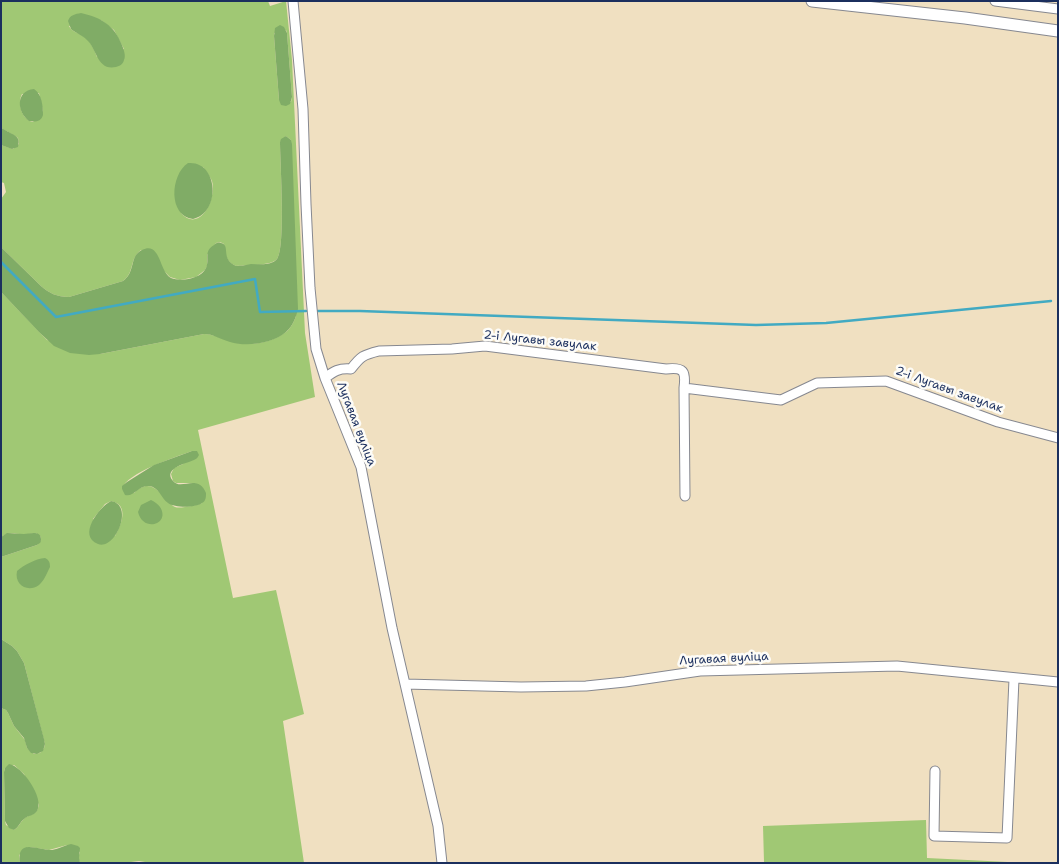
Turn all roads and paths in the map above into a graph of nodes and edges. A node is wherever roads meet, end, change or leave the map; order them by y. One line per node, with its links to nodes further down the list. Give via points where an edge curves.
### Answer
1 (294, 1): 6 (street, Лугавая вуліца, via 303,110 310,288 316,349)
2 (812, 1): 5 (street)
3 (995, 1): 4 (street)
4 (1058, 9)
5 (1058, 31)
6 (325, 378): 7 (street, 2-і Лугавы завулак, via 343,368 351,369 359,358 379,351 485,346 677,368 686,376); 12 (street, Лугавая вуліца, via 361,468)
7 (684, 388): 8 (street, 2-і Лугавы завулак, via 781,400 817,383 886,381 998,422); 9 (street, 2-і Лугавы завулак)
8 (1058, 438)
9 (685, 496)
10 (1014, 678): 11 (street, Лугавая вуліца); 12 (street, Лугавая вуліца, via 897,666 700,670 586,686); 13 (street, via 1007,838 934,836)
11 (1058, 682)
12 (405, 684): 14 (street, Лугавая вуліца, via 438,826)
13 (935, 771)
14 (442, 863)

